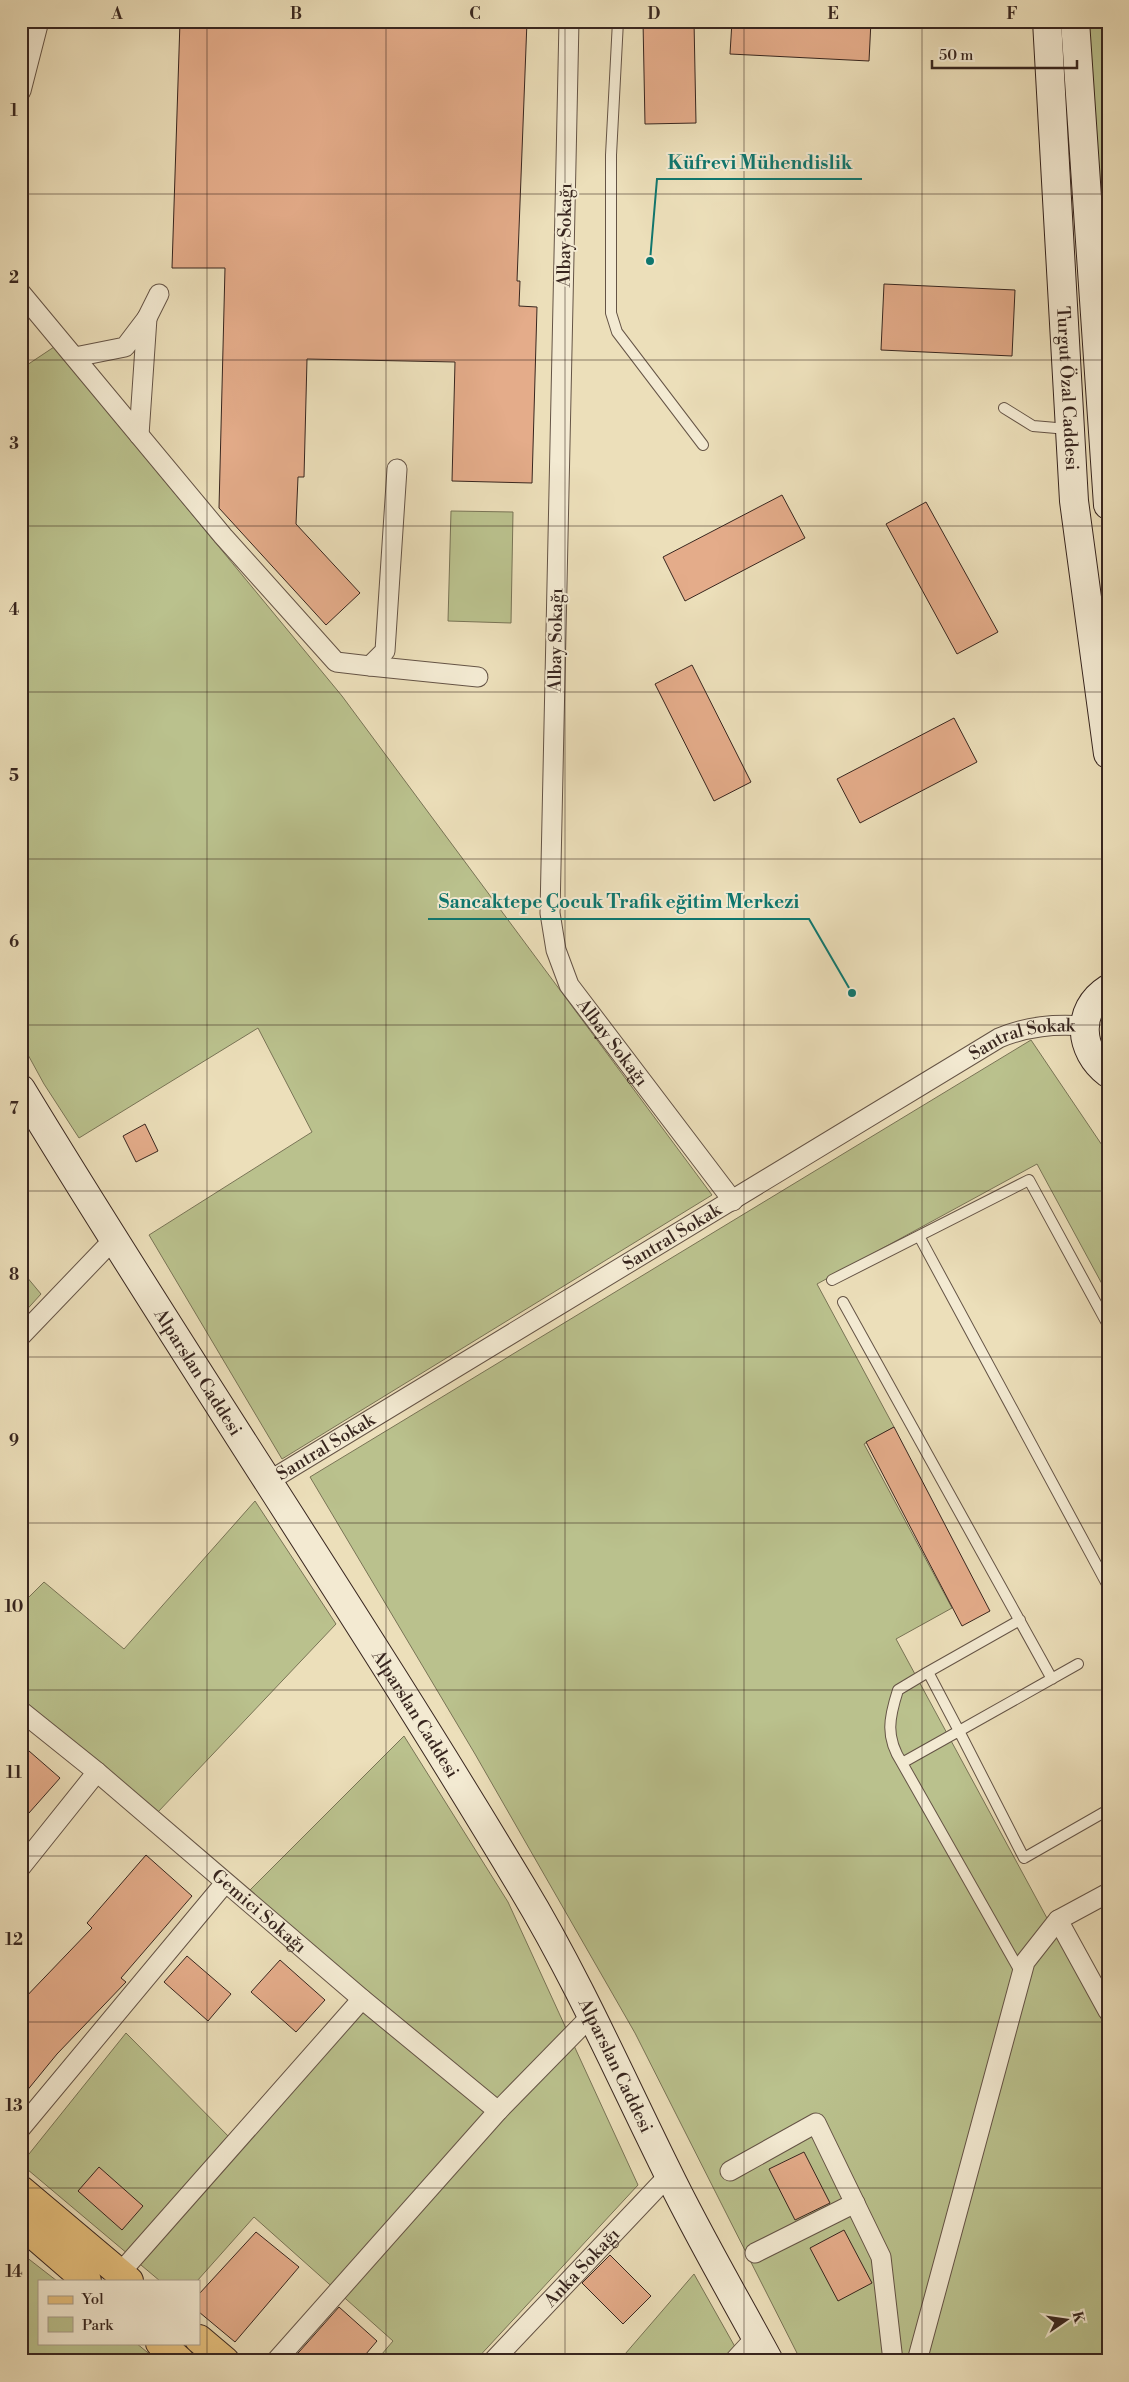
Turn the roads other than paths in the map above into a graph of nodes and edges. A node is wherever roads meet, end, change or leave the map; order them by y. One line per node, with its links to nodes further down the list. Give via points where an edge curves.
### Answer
1 (39, 21): 6 (street)
2 (569, 21): 24 (street, Albay Sokağı, via 550,913 556,950 569,985)
3 (618, 21): 14 (lane, via 611,155 611,313 617,332)
4 (1047, 21): 12 (street, Turgut Özal Caddesi)
5 (1075, 21): 16 (street, Turgut Özal Caddesi)
6 (23, 81)
7 (21, 293): 10 (street)
8 (159, 294): 9 (street)
9 (147, 318): 10 (street, via 125,346); 13 (street)
10 (75, 357): 13 (street)
11 (1004, 408): 12 (lane, via 1033,426)
12 (1070, 430): 16 (street, Turgut Özal Caddesi)
13 (139, 435): 17 (street, via 223,536 336,662)
14 (704, 445)
15 (397, 470): 17 (street, via 385,651)
16 (1097, 503): 19 (street, Turgut Özal Caddesi)
17 (370, 666): 18 (street)
18 (478, 677)
19 (1108, 754)
20 (1108, 989): 21 (street, via 1090,1007)
21 (1084, 1026): 22 (street, via 1088,1052); 24 (street, Santral Sokak, via 1040,1026 999,1038)
22 (1108, 1073)
23 (21, 1090): 26 (street, Alparslan Caddesi)
24 (733, 1201): 31 (street, Santral Sokak)
25 (919, 1236): 27 (lane); 29 (lane, via 1029,1180); 32 (lane)
26 (113, 1240): 30 (street); 31 (street, Alparslan Caddesi)
27 (832, 1280)
28 (843, 1302): 33 (lane)
29 (1108, 1325)
30 (21, 1336)
31 (269, 1481): 49 (street, Alparslan Caddesi, via 524,1890)
32 (1108, 1586)
33 (1020, 1620): 35 (lane); 36 (lane)
34 (1078, 1664): 36 (lane)
35 (928, 1672): 38 (lane); 39 (lane, via 898,1690 890,1718 892,1748)
36 (1052, 1679): 38 (lane)
37 (21, 1711): 40 (street, Gemici Sokağı)
38 (959, 1731): 39 (lane); 41 (lane, via 1024,1858)
39 (902, 1763): 46 (lane)
40 (97, 1772): 42 (street); 43 (street, Gemici Sokağı)
41 (1108, 1810)
42 (21, 1866)
43 (225, 1883): 47 (street, Gemici Sokağı); 51 (street)
44 (1108, 1894): 45 (street)
45 (1058, 1920): 46 (street, via 1025,1962); 48 (street)
46 (1022, 1974): 69 (street)
47 (362, 1999): 50 (street, Gemici Sokağı); 58 (street)
48 (1108, 2011)
49 (592, 2015): 50 (street); 53 (street, Alparslan Caddesi)
50 (498, 2112): 65 (street)
51 (21, 2128)
52 (730, 2170): 55 (street, via 816,2123)
53 (669, 2175): 62 (street, Alparslan Caddesi); 66 (street, Anka Sokağı)
54 (21, 2190): 58 (main road)
55 (855, 2203): 57 (street); 68 (street, via 881,2258)
56 (21, 2224): 59 (main road)
57 (755, 2253)
58 (125, 2277)
59 (86, 2280)
60 (200, 2340): 64 (main road)
61 (161, 2344): 63 (main road)
62 (762, 2349): 67 (street)
63 (180, 2361)
64 (225, 2361)
65 (276, 2361)
66 (494, 2361)
67 (734, 2361)
68 (893, 2361)
69 (917, 2361)

